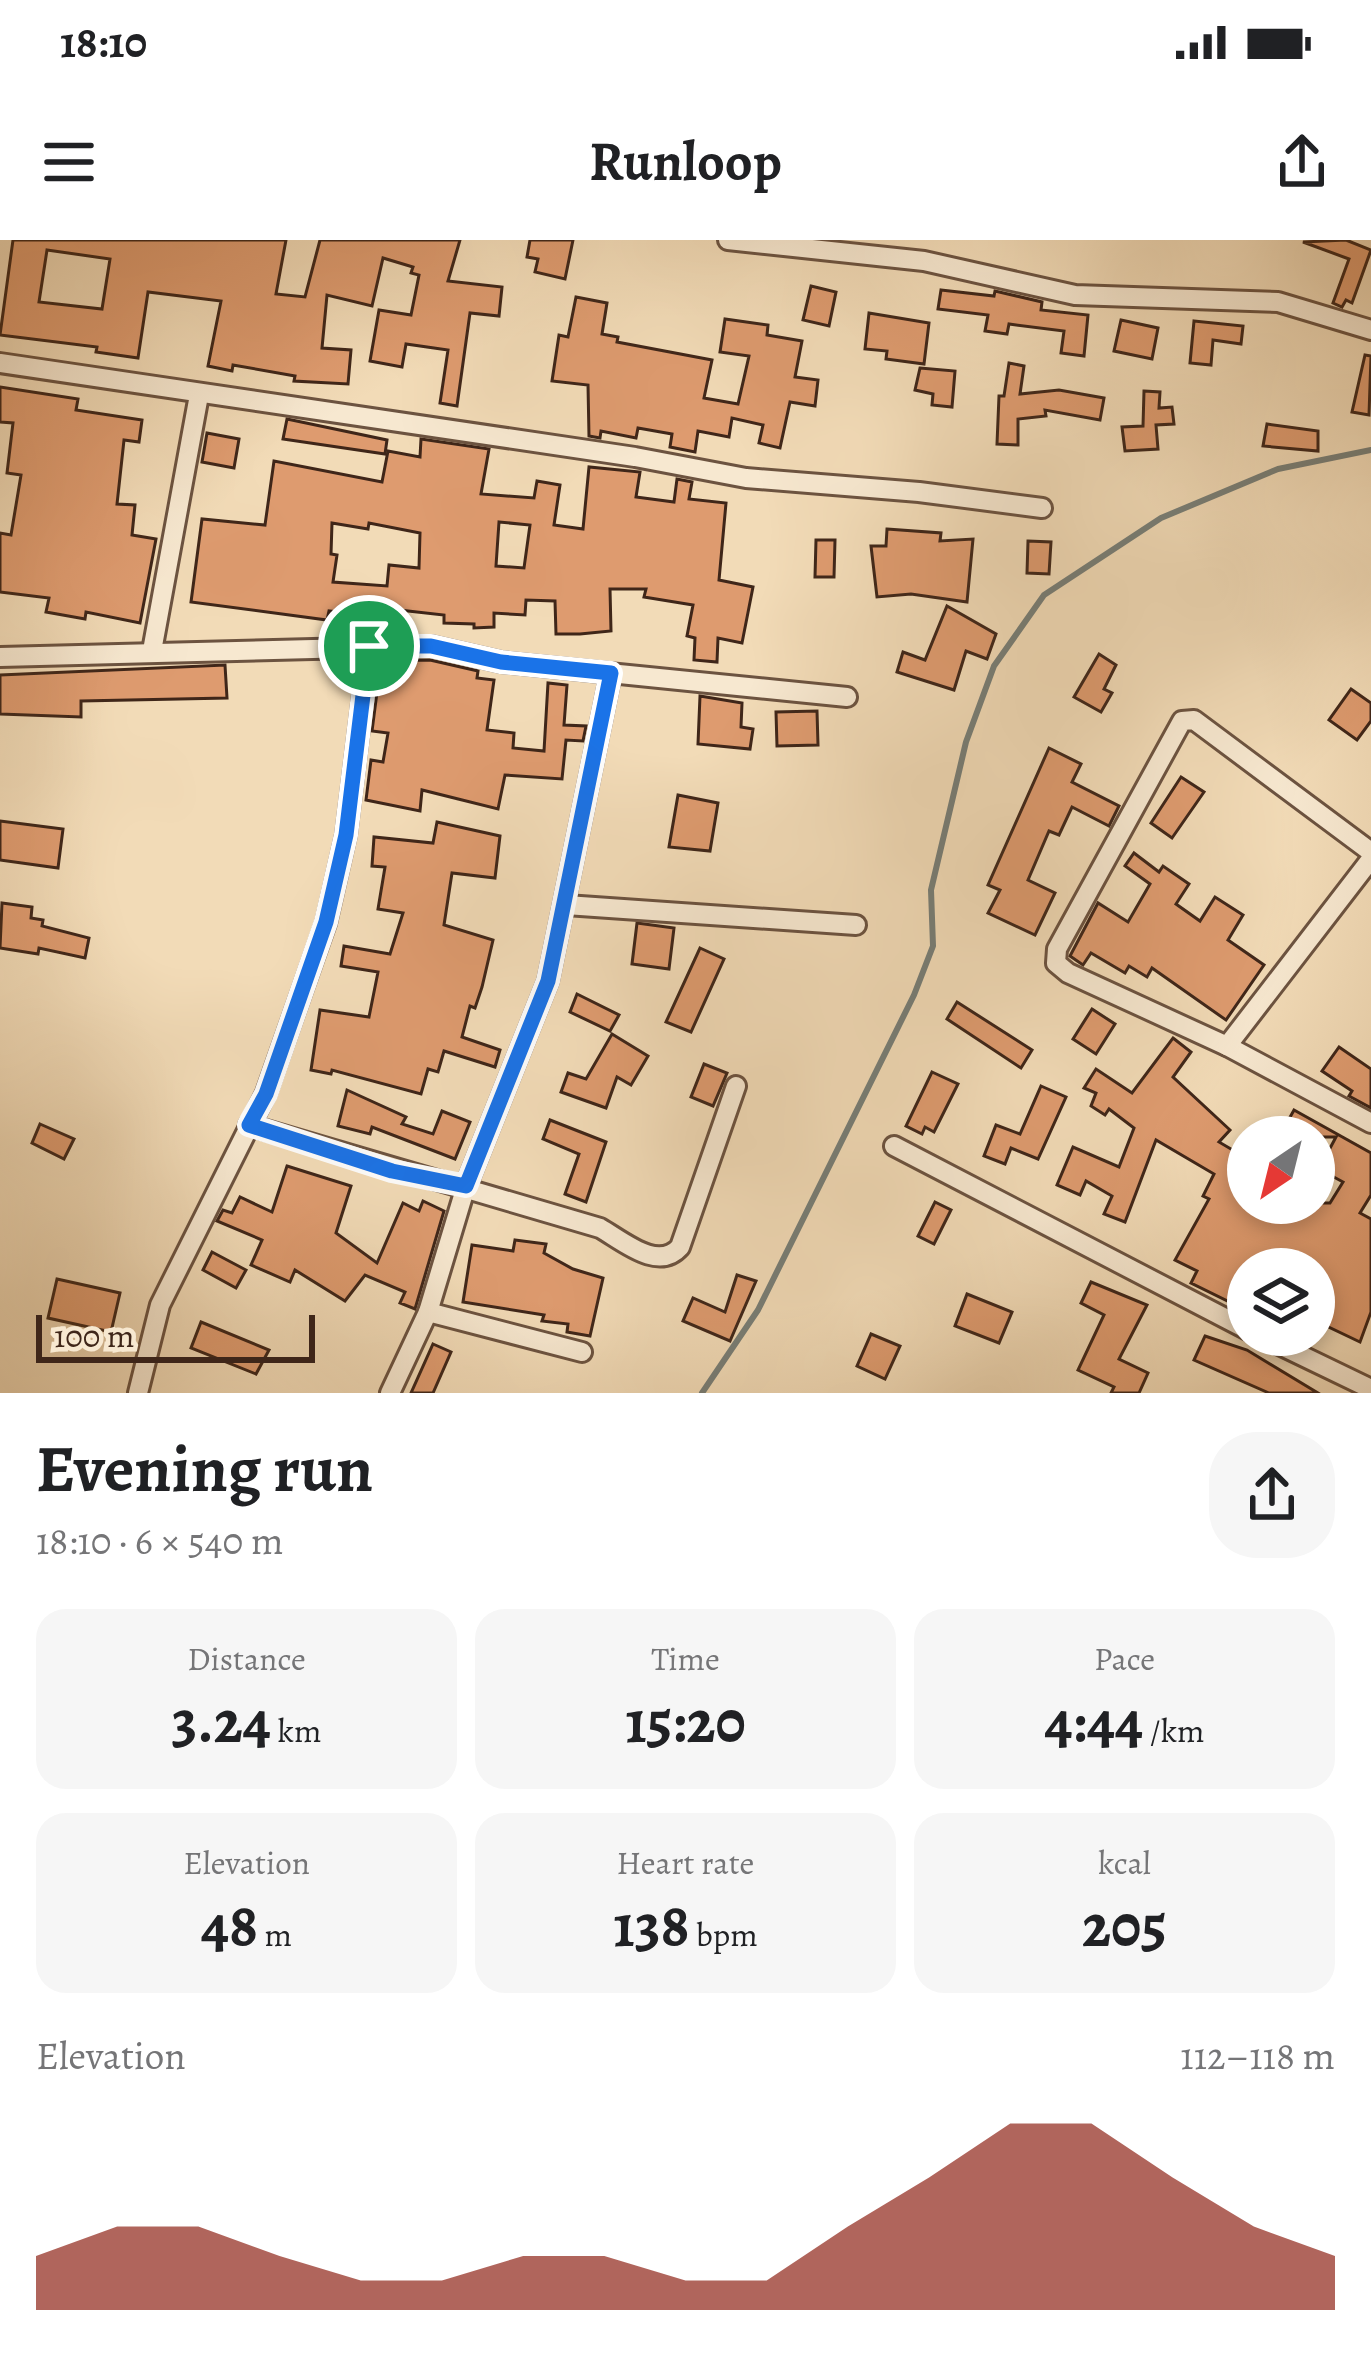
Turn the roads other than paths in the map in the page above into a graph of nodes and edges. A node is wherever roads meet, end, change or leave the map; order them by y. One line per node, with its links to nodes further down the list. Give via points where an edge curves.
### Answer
1 (728, 240): 2 (street, via 923,261 1075,295 1278,302)
2 (1371, 331)
3 (0, 363): 4 (street)
4 (199, 395): 5 (street, via 746,478); 7 (street)
5 (1042, 508)
6 (369, 646): 7 (street); 9 (street, via 431,646); 17 (street, via 346,835 326,922)
7 (152, 651): 8 (street)
8 (0, 657)
9 (611, 673): 10 (street); 12 (street)
10 (847, 697)
11 (1371, 856): 14 (street); 14 (street, via 1194,720 1175,730 1056,963)
12 (566, 905): 13 (street); 19 (street, via 548,981)
13 (856, 926)
14 (1227, 1046): 16 (street)
15 (736, 1086): 19 (street, via 680,1247 669,1257)
16 (1371, 1124)
17 (249, 1125): 19 (street); 25 (street, via 160,1305)
18 (894, 1146): 21 (street)
19 (466, 1186): 20 (street)
20 (428, 1312): 22 (street); 26 (street)
21 (1227, 1319)
22 (582, 1352)
23 (1303, 1356): 24 (street)
24 (1371, 1389)
25 (138, 1393)
26 (390, 1393)

